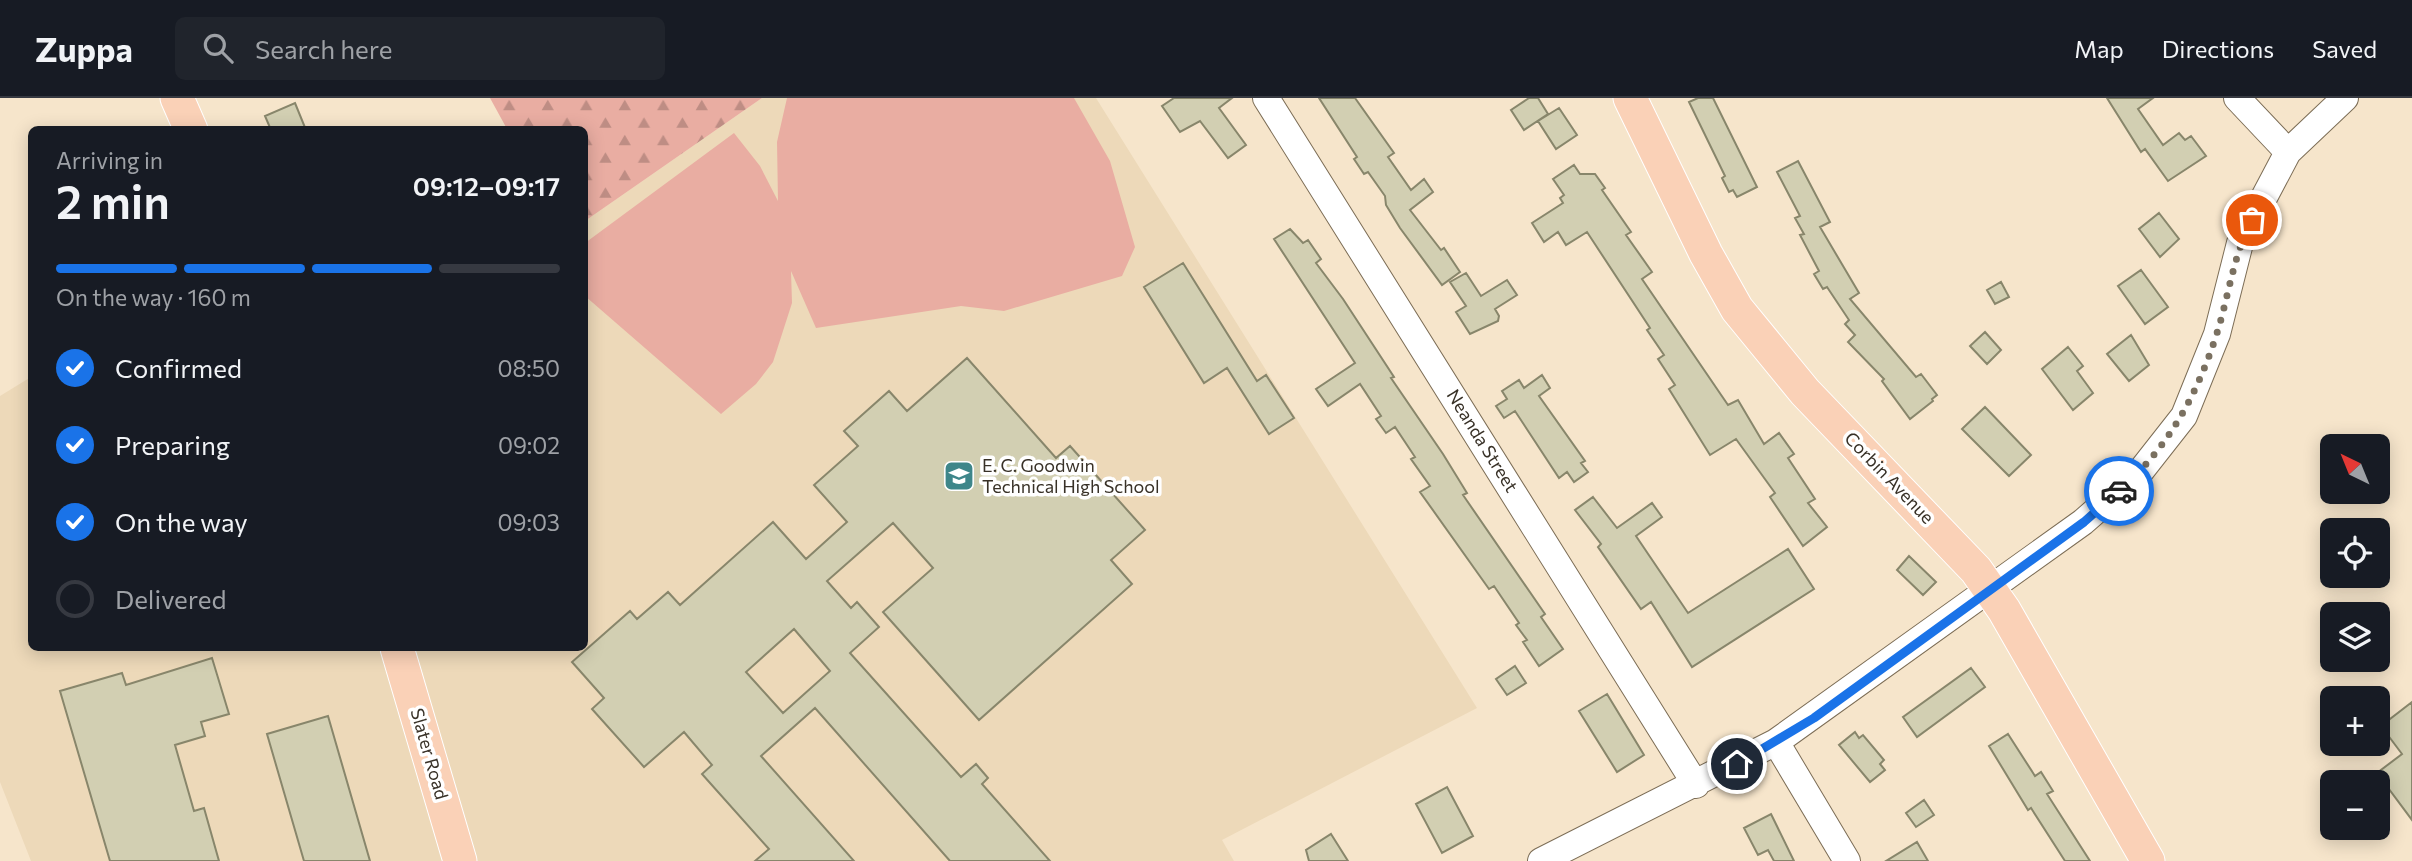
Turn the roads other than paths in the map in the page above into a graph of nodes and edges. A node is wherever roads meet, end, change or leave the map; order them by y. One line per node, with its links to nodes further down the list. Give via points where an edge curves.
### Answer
1 (177, 98): 6 (main road)
2 (1266, 98): 11 (street, Neanda Street)
3 (1630, 98): 8 (main road, Corbin Avenue, via 1706,254 1749,326)
4 (2237, 98): 7 (street)
5 (2345, 98): 7 (street)
6 (189, 126)
7 (2288, 152): 8 (street, via 2240,243 2217,334 2184,416 2140,472 2084,522)
8 (1990, 589): 10 (street); 15 (main road, Corbin Avenue)
9 (398, 651): 12 (main road, Slater Road)
10 (1776, 743): 11 (street); 14 (street)
11 (1696, 785): 13 (street)
12 (460, 861)
13 (1541, 861)
14 (1847, 861)
15 (2148, 861)

